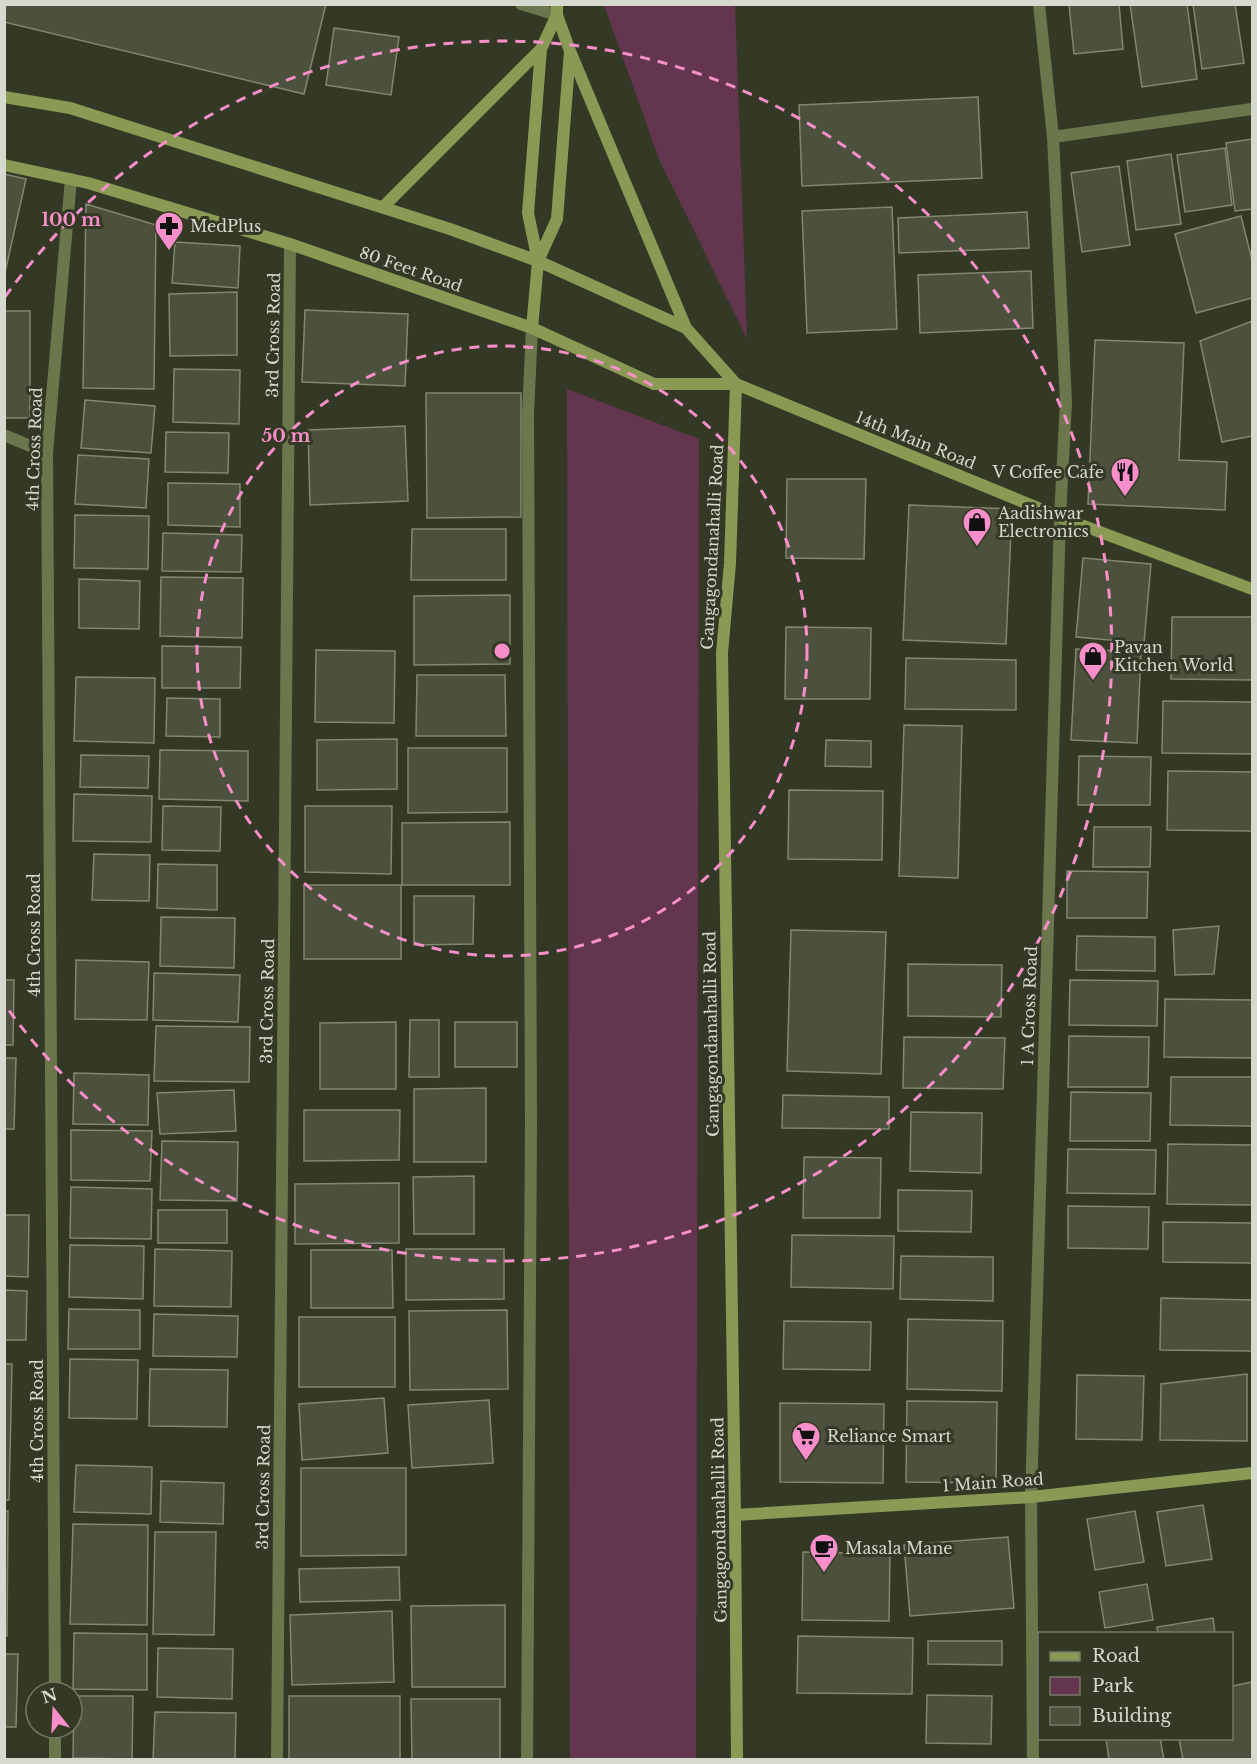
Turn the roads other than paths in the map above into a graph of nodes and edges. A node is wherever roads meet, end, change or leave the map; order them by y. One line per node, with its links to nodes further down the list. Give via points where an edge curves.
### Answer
1 (521, 4): 3 (street)
2 (1039, 4): 8 (street, 1 A Cross Road)
3 (557, 10): 4 (main road); 5 (main road)
4 (541, 49): 11 (main road); 13 (main road, via 528,213)
5 (570, 51): 13 (main road, via 557,219); 15 (main road)
6 (4, 97): 11 (main road, via 70,108)
7 (1252, 109): 8 (street)
8 (1053, 137): 19 (street, 1 A Cross Road, via 1066,402)
9 (4, 165): 10 (main road, 80 Feet Road)
10 (71, 179): 12 (main road, 80 Feet Road); 18 (street, 4th Cross Road)
11 (382, 207): 13 (main road)
12 (290, 244): 14 (main road, 80 Feet Road); 27 (street, 3rd Cross Road)
13 (538, 261): 14 (main road); 15 (main road)
14 (532, 328): 16 (main road, 80 Feet Road, via 654,384); 28 (street, via 528,414 531,1122)
15 (686, 328): 16 (main road)
16 (736, 384): 19 (main road, 14th Main Road); 23 (main road, Gangagondanahalli Road, via 730,563 722,653)
17 (4, 435): 18 (street)
18 (47, 453): 24 (street, 4th Cross Road)
19 (1060, 517): 20 (main road, 14th Main Road); 22 (street, 1 A Cross Road)
20 (1252, 589)
21 (1252, 1473): 22 (main road, 1 Main Road)
22 (1031, 1497): 23 (main road, 1 Main Road); 30 (street, 1 A Cross Road)
23 (735, 1515): 29 (main road, Gangagondanahalli Road)
24 (55, 1680)
25 (55, 1740): 26 (street)
26 (55, 1760)
27 (277, 1760)
28 (527, 1760)
29 (737, 1760)
30 (1033, 1760)

